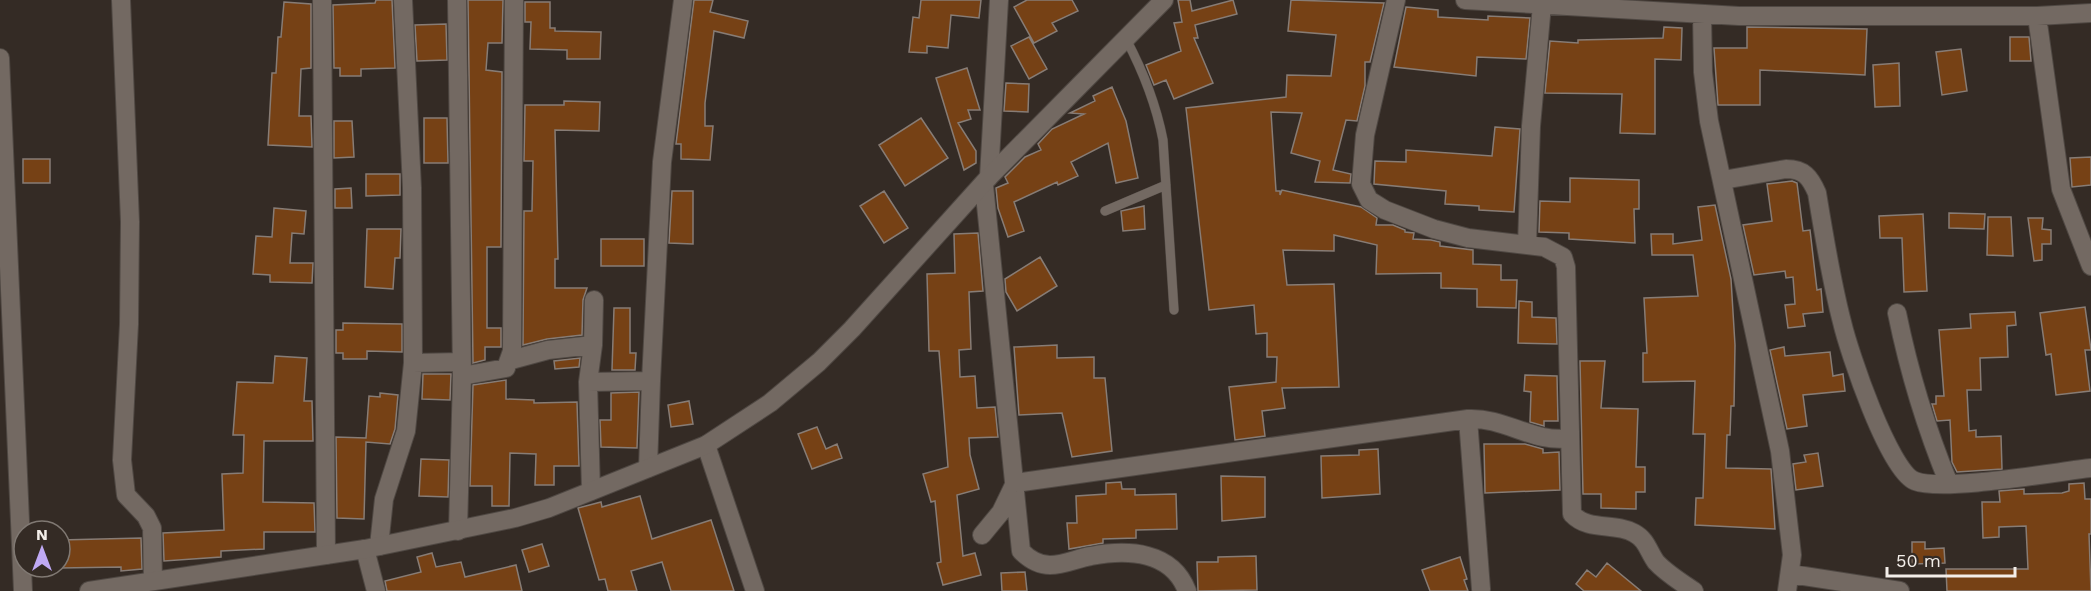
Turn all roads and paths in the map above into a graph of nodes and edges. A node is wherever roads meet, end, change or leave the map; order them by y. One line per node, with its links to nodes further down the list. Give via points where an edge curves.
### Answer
1 (121, 0): 47 (street, via 130,222 122,470 126,495 152,528)
2 (322, 0): 46 (street)
3 (403, 0): 31 (street, via 412,188)
4 (457, 0): 32 (street)
5 (514, 0): 30 (street)
6 (683, 0): 33 (street, via 662,162)
7 (999, 0): 20 (street)
8 (1164, 0): 17 (street)
9 (1396, 0): 24 (street, via 1365,135 1362,189 1369,200 1385,210 1434,229 1468,238)
10 (1465, 0): 11 (street)
11 (1542, 5): 15 (street); 24 (street, via 1530,126)
12 (1741, 8): 13 (street); 15 (street)
13 (1893, 8): 16 (street)
14 (2091, 12): 16 (street)
15 (1702, 14): 19 (street, via 1709,121)
16 (2037, 16): 25 (street, via 2061,189)
17 (1126, 39): 20 (street); 21 (lane, via 1158,115)
18 (0, 57): 22 (street)
19 (1724, 180): 41 (street, via 1786,169 1797,169 1810,178 1817,193 1842,323 1882,434 1904,474 1920,482); 48 (street, via 1780,451 1791,529)
20 (987, 181): 37 (street, via 819,362 770,403); 40 (street)
21 (1166, 186): 23 (lane); 27 (lane)
22 (2, 198): 50 (street)
23 (1105, 211)
24 (1527, 245): 36 (street, via 1558,252 1566,267)
25 (2091, 266)
26 (594, 300): 29 (street)
27 (1174, 310)
28 (1897, 313): 41 (street, via 1908,370)
29 (593, 345): 30 (street, via 548,350); 34 (street)
30 (511, 360): 32 (street, via 500,370)
31 (414, 363): 32 (street); 45 (street, via 403,445)
32 (462, 369): 43 (street)
33 (651, 381): 34 (street); 38 (street)
34 (588, 382): 42 (street)
35 (1468, 419): 36 (street, via 1496,420 1547,439); 40 (street); 49 (street)
36 (1570, 438): 55 (street, via 1572,514 1578,521 1623,528 1640,537 1657,563)
37 (706, 445): 38 (street); 53 (street)
38 (648, 468): 42 (street)
39 (2091, 468): 41 (street)
40 (1015, 483): 44 (street, via 1001,512); 54 (street, via 1022,551 1029,559 1049,565 1091,556 1135,553 1170,565)
41 (1949, 484)
42 (591, 491): 43 (street, via 549,508)
43 (458, 531): 45 (street)
44 (982, 535)
45 (372, 547): 46 (street); 52 (street)
46 (326, 555): 47 (street)
47 (153, 581): 51 (street)
48 (1789, 583): 56 (street)
49 (1482, 589)
50 (23, 591)
51 (89, 591)
52 (376, 591)
53 (755, 591)
54 (1188, 591)
55 (1694, 591)
56 (1900, 591)

